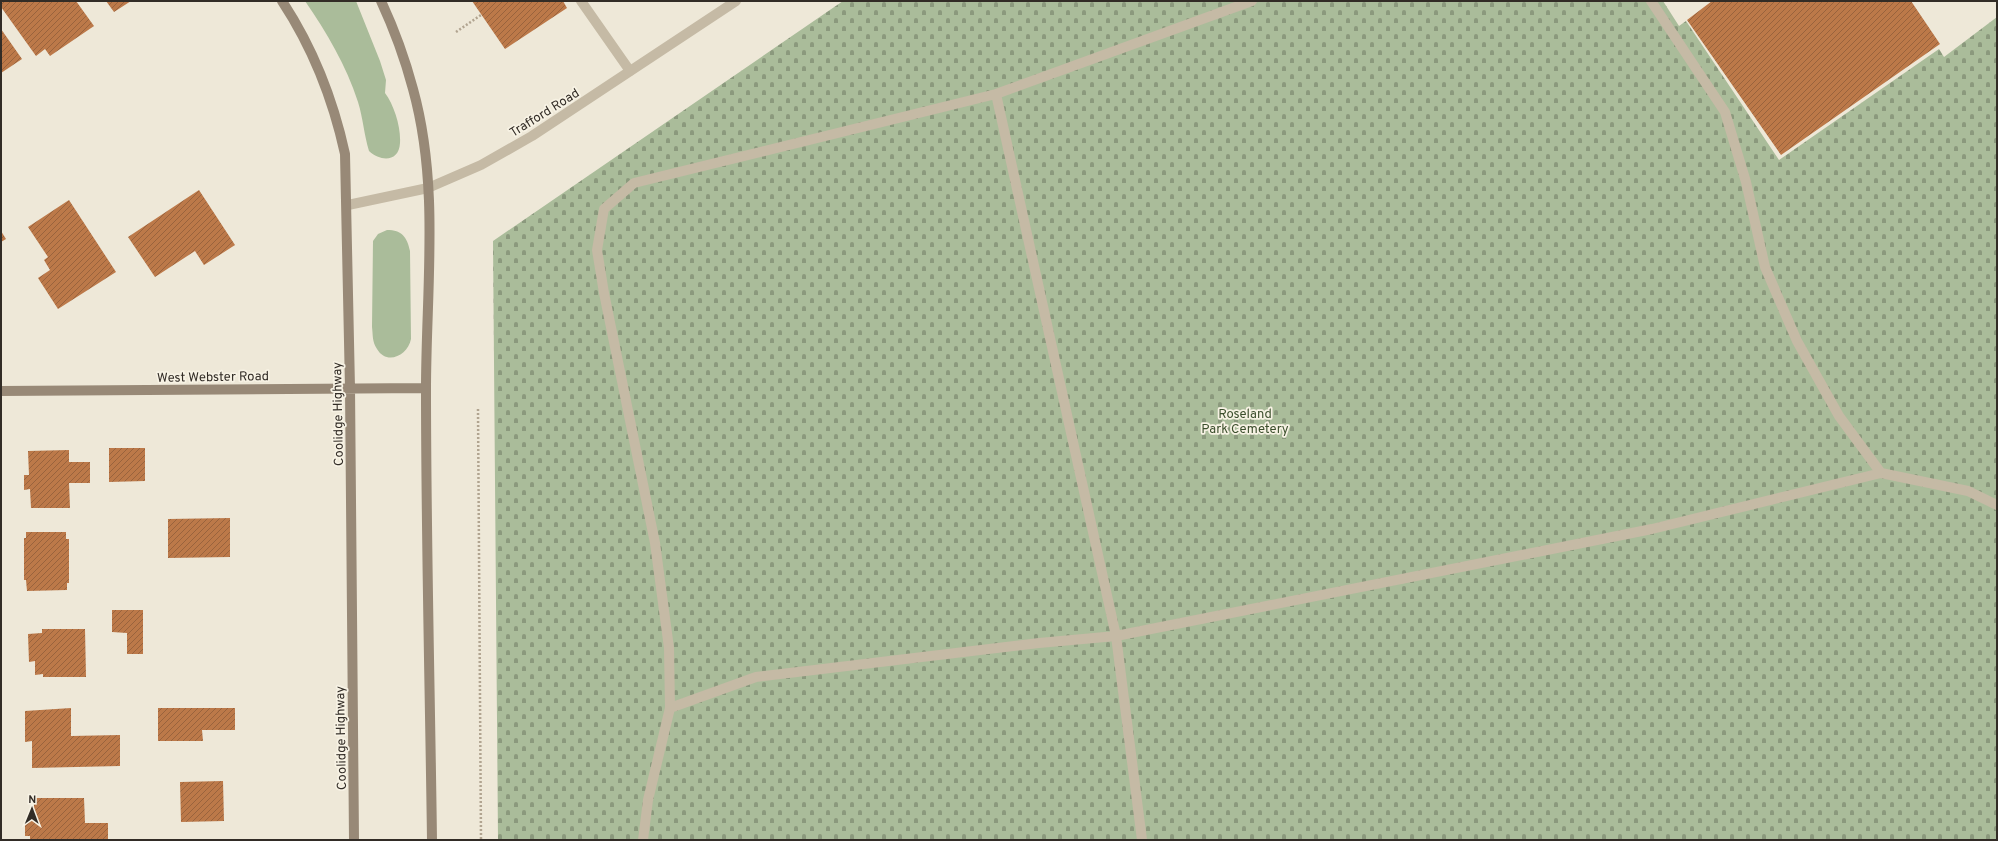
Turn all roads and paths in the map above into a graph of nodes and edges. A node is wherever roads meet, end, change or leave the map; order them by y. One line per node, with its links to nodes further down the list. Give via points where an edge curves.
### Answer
1 (282, 1): 12 (main road, Coolidge Highway, via 318,67 336,115 345,154)
2 (381, 1): 11 (main road, via 414,90)
3 (581, 1): 9 (street)
4 (736, 1): 9 (street, Trafford Road)
5 (1252, 1): 10 (street)
6 (1651, 1): 17 (street, via 1725,112 1746,182 1765,267 1797,341 1839,416)
7 (481, 15): 8 (path)
8 (456, 32)
9 (630, 72): 11 (street, Trafford Road, via 532,136 481,165)
10 (996, 94): 19 (street); 20 (street, via 634,183 604,209 597,250 655,544 669,648)
11 (428, 188): 12 (street, Trafford Road); 14 (main road)
12 (348, 205): 13 (main road, Coolidge Highway)
13 (350, 388): 14 (main road, West Webster Road); 15 (main road, West Webster Road); 21 (main road, Coolidge Highway)
14 (426, 388): 22 (main road)
15 (1, 391)
16 (478, 409): 23 (path)
17 (1881, 473): 18 (street, via 1968,491); 19 (street, via 1652,529)
18 (1997, 505)
19 (1116, 636): 20 (street, via 756,677); 25 (street)
20 (670, 708): 24 (street, via 648,800)
21 (354, 840)
22 (432, 840)
23 (481, 840)
24 (643, 840)
25 (1142, 840)

